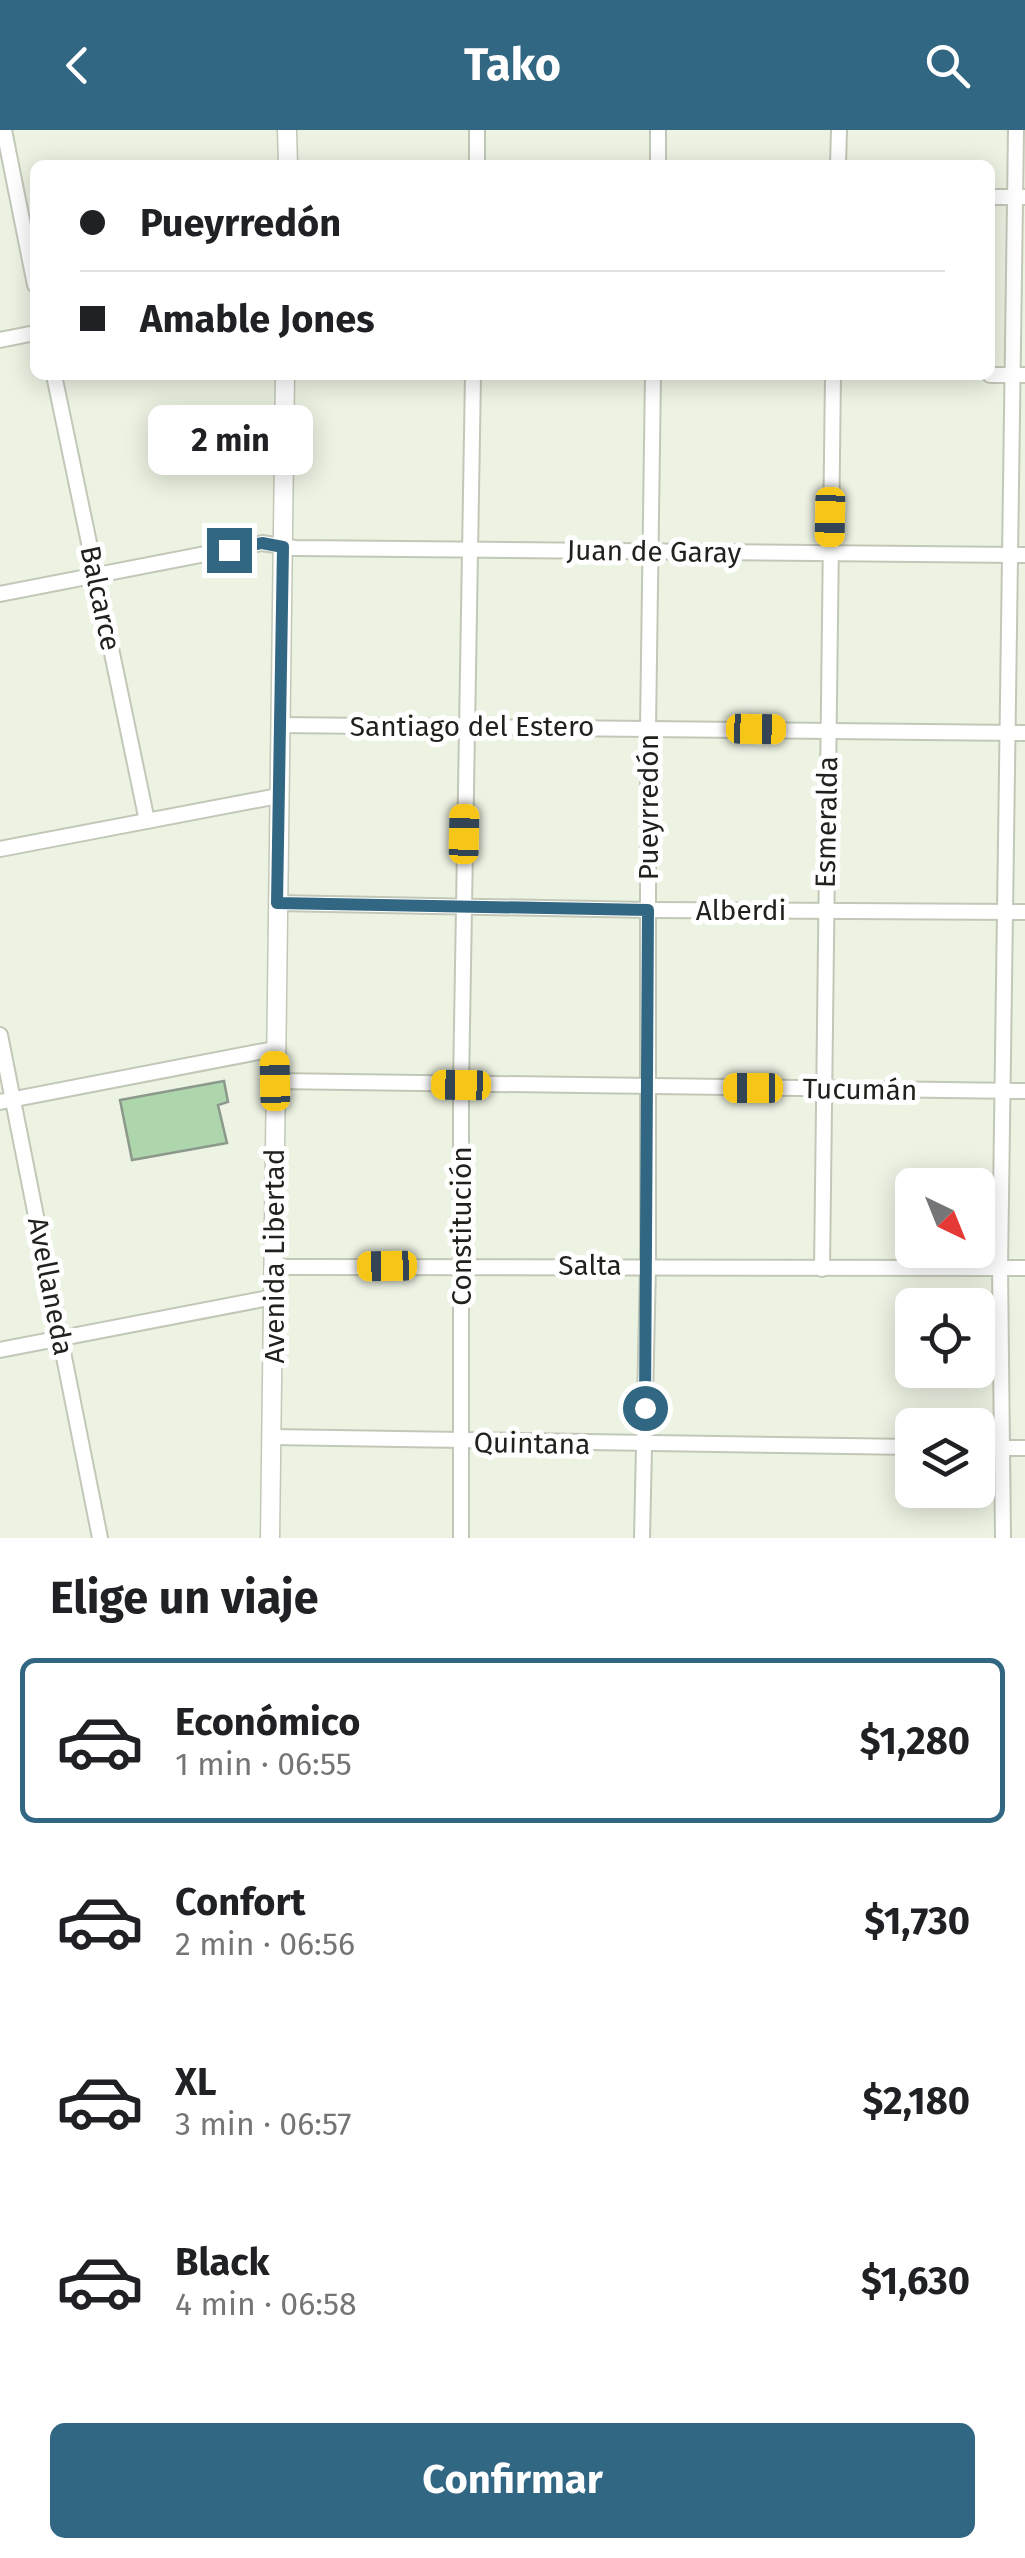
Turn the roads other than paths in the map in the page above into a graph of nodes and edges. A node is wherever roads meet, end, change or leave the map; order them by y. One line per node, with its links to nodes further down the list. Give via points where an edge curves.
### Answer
1 (4, 130): 12 (street)
2 (287, 130): 7 (main road)
3 (477, 130): 8 (street)
4 (658, 130): 9 (street)
5 (839, 130): 10 (street)
6 (1016, 130): 11 (street)
7 (288, 160)
8 (477, 160)
9 (658, 160)
10 (838, 160)
11 (1020, 197): 15 (street)
12 (30, 260)
13 (30, 334): 14 (street)
14 (0, 340)
15 (1019, 375): 25 (street)
16 (55, 380): 26 (street, Balcarce)
17 (285, 380): 21 (main road, Avenida Libertad)
18 (473, 380): 22 (street, Constitución)
19 (653, 380): 23 (street, Pueyrredón)
20 (833, 380): 24 (street, Esmeralda)
21 (283, 547): 22 (street, Juan de Garay); 26 (street, Juan de Garay, via 262,543); 28 (main road, Avenida Libertad)
22 (472, 548): 23 (street, Juan de Garay); 29 (street, Constitución)
23 (652, 552): 24 (street, Juan de Garay); 30 (street, Pueyrredón)
24 (830, 552): 25 (street, Juan de Garay); 31 (street, Esmeralda)
25 (1018, 555): 32 (street)
26 (96, 575): 27 (street, Juan de Garay); 35 (street, Balcarce)
27 (0, 594)
28 (280, 725): 29 (street, Santiago del Estero); 34 (main road, Avenida Libertad)
29 (466, 726): 30 (street, Santiago del Estero); 38 (street, Constitución)
30 (648, 728): 31 (street, Santiago del Estero); 40 (street, Pueyrredón)
31 (828, 730): 32 (street, Santiago del Estero); 39 (street, Esmeralda)
32 (1008, 732): 33 (street, Santiago del Estero); 41 (street)
33 (1025, 732)
34 (278, 796): 35 (street); 37 (main road, Avenida Libertad)
35 (147, 821): 36 (street)
36 (0, 849)
37 (277, 903): 38 (street, Alberdi); 44 (main road, Avenida Libertad)
38 (464, 906): 40 (street, Alberdi); 46 (street, Constitución)
39 (825, 909): 40 (street, Alberdi); 41 (street, Alberdi); 48 (street, Esmeralda)
40 (648, 910): 47 (street, Pueyrredón)
41 (1006, 911): 42 (street, Alberdi); 49 (street)
42 (1025, 912)
43 (0, 1035): 51 (street, Avellaneda)
44 (274, 1049): 45 (main road, Avenida Libertad); 51 (street)
45 (275, 1081): 46 (street, Tucumán); 54 (main road, Avenida Libertad)
46 (461, 1085): 47 (street, Tucumán); 52 (street, Constitución)
47 (648, 1087): 48 (street, Tucumán); 53 (street, Pueyrredón)
48 (823, 1088): 49 (street, Tucumán); 57 (street, Esmeralda)
49 (1004, 1090): 50 (street, Tucumán); 55 (street)
50 (1025, 1091)
51 (7, 1101): 59 (street, Avellaneda)
52 (461, 1265): 53 (street, Salta); 54 (street, Salta); 62 (street, Constitución)
53 (648, 1266): 57 (street, Salta); 63 (street, Pueyrredón)
54 (276, 1267): 58 (main road, Avenida Libertad)
55 (1000, 1268): 56 (street, Salta); 57 (street, Salta); 66 (street)
56 (1025, 1268)
57 (822, 1269)
58 (274, 1298): 59 (street); 61 (main road, Avenida Libertad)
59 (62, 1337): 60 (street); 68 (street, Avellaneda)
60 (0, 1350)
61 (272, 1437): 62 (street, Quintana); 69 (main road, Avenida Libertad)
62 (462, 1442): 63 (street, Quintana); 70 (street, Constitución)
63 (644, 1444): 64 (street, Quintana); 71 (street, Pueyrredón)
64 (895, 1447)
65 (995, 1448): 66 (street)
66 (1004, 1448): 67 (street); 72 (street)
67 (1025, 1448)
68 (100, 1538)
69 (270, 1538)
70 (461, 1538)
71 (642, 1538)
72 (1003, 1538)

